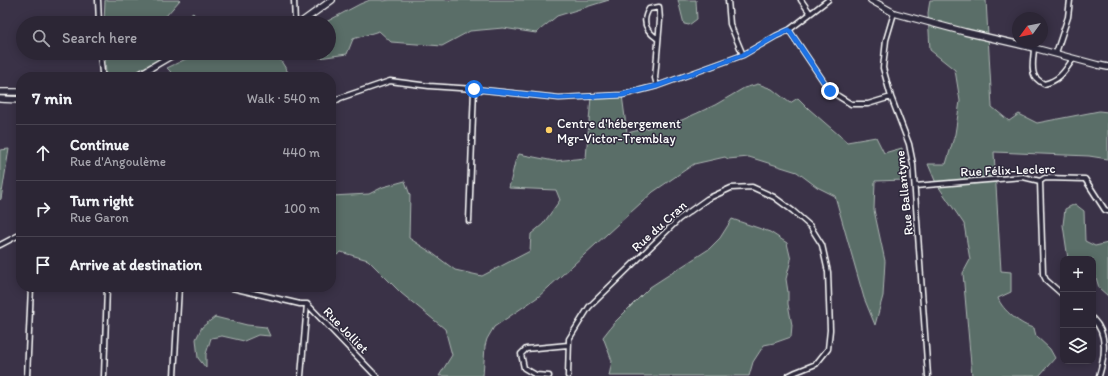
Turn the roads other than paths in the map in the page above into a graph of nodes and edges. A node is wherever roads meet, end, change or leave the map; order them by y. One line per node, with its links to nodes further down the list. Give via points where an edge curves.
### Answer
1 (98, 0): 11 (street)
2 (294, 0): 12 (street)
3 (332, 0): 13 (street)
4 (728, 0): 19 (street, via 730,24)
5 (801, 0): 9 (street)
6 (828, 0): 9 (street)
7 (871, 0): 10 (street)
8 (1070, 0): 18 (street, via 1068,17)
9 (810, 13): 14 (street)
10 (894, 13): 16 (street); 30 (street, Rue Ballantyne, via 886,40 883,68)
11 (99, 16)
12 (295, 16)
13 (310, 16)
14 (789, 30): 19 (street); 30 (street, via 830,91 851,104 868,104)
15 (658, 39): 15 (street, via 660,20 658,7 649,9 645,16 646,27); 26 (street, via 655,78)
16 (1012, 43)
17 (1034, 48): 18 (street); 20 (street, via 1032,69 1036,78 1044,84 1054,82 1065,72)
18 (1056, 53): 20 (street)
19 (743, 55): 26 (street)
20 (1073, 59): 23 (street)
21 (101, 60): 24 (street)
22 (164, 60): 25 (street)
23 (1108, 67)
24 (102, 72)
25 (144, 72)
26 (657, 86): 27 (street, via 622,95 559,98)
27 (474, 89): 33 (street, via 390,81); 37 (street)
28 (0, 92): 29 (street)
29 (16, 92)
30 (891, 97): 35 (street, Rue Ballantyne, via 909,144)
31 (0, 99): 32 (street)
32 (16, 100)
33 (336, 101)
34 (1040, 181): 35 (street, Rue Félix-Leclerc, via 1022,177); 36 (street, Rue Félix-Leclerc, via 1045,178 1085,179); 44 (street, via 1043,274 1046,280)
35 (915, 186): 56 (street, Rue Ballantyne)
36 (1108, 211)
37 (469, 221)
38 (16, 237): 39 (street)
39 (0, 245)
40 (31, 292): 48 (street)
41 (107, 292): 49 (street)
42 (179, 292): 50 (street)
43 (249, 292): 45 (street, Rue Jolliet)
44 (1061, 292)
45 (307, 304): 51 (street); 52 (street, Rue Jolliet)
46 (1096, 321): 57 (street, via 1100,324 1106,352)
47 (568, 345): 53 (street, via 526,350 522,354 524,368 536,375); 54 (street, Rue du Cran); 55 (street, Rue du Cran, via 569,339 589,307 679,219 707,199 731,188 752,187 774,197 810,226 822,246 828,272 828,349 816,364)
48 (27, 376)
49 (104, 376)
50 (174, 376)
51 (301, 376)
52 (376, 376)
53 (549, 376)
54 (568, 376)
55 (788, 376)
56 (928, 376)
57 (1099, 376)

